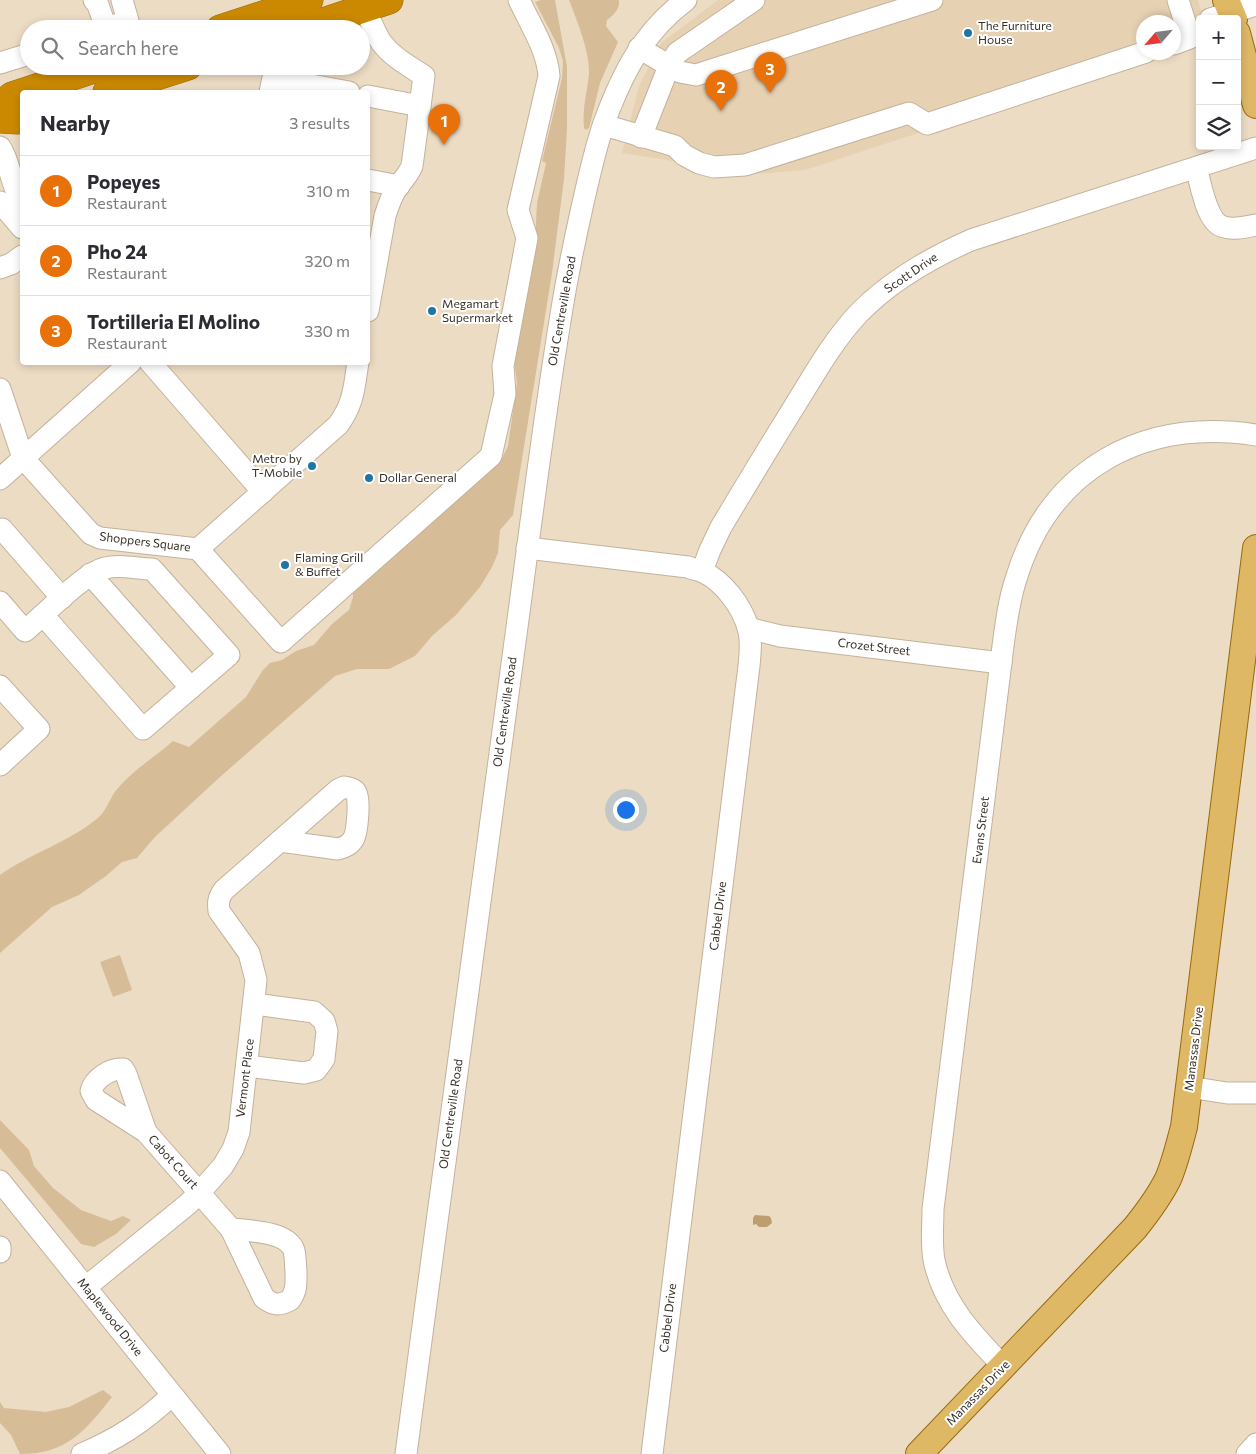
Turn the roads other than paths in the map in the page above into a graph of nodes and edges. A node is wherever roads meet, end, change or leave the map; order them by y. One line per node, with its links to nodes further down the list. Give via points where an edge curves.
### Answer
1 (122, 0): 12 (street)
2 (309, 0): 13 (highway)
3 (519, 0): 60 (street, via 543,50 549,76 518,210 527,238 502,366 505,394 491,456 281,642)
4 (686, 0): 17 (street, Old Centreville Road, via 656,27)
5 (754, 0): 21 (street, via 677,53)
6 (932, 0): 21 (street, via 705,73 689,75)
7 (1178, 0): 15 (street)
8 (96, 2): 11 (street)
9 (372, 3): 14 (highway); 32 (street, via 381,41 394,56 424,76)
10 (1232, 12): 31 (main road)
11 (103, 20)
12 (128, 20)
13 (248, 20)
14 (326, 20)
15 (1193, 24): 16 (street, via 1190,38)
16 (1181, 41)
17 (639, 48): 21 (street); 35 (street, Old Centreville Road)
18 (1136, 55): 36 (street, via 927,124 909,114 745,165 714,167 699,163 675,146)
19 (20, 57): 20 (street)
20 (0, 63)
21 (669, 66): 36 (street)
22 (70, 75): 24 (highway)
23 (160, 75): 25 (highway)
24 (29, 90)
25 (112, 90)
26 (270, 90): 27 (street, via 273,78)
27 (338, 90)
28 (20, 93): 30 (highway)
29 (370, 96): 32 (street)
30 (0, 105)
31 (1256, 105)
32 (420, 106): 41 (street, via 412,166)
33 (0, 119): 34 (highway)
34 (20, 120)
35 (604, 125): 36 (street); 58 (street, Old Centreville Road, via 568,269)
36 (642, 137)
37 (0, 147): 42 (street)
38 (1256, 148): 39 (street, Scott Drive)
39 (1196, 168): 44 (street, via 1215,222 1223,227); 61 (street, Scott Drive, via 971,240 928,261 883,292 859,313 827,353 720,527)
40 (370, 180): 41 (street)
41 (398, 186): 48 (street, via 385,216)
42 (20, 199)
43 (0, 202): 45 (street)
44 (1256, 225)
45 (20, 226)
46 (20, 257): 47 (street)
47 (0, 268)
48 (370, 300)
49 (128, 365): 54 (street)
50 (153, 365): 56 (street)
51 (358, 365): 56 (street, Shoppers Square, via 353,398 347,412)
52 (0, 389): 54 (street)
53 (1256, 435): 67 (street, Evans Street, via 1205,432 1151,440 1104,459 1083,475 1049,510 1026,551 1015,579)
54 (23, 458): 55 (street); 60 (street, Shoppers Square, via 95,536)
55 (0, 479)
56 (263, 492): 60 (street, Shoppers Square)
57 (0, 531): 63 (street, via 2,529)
58 (527, 548): 61 (street, Cabbel Drive); 88 (street, Old Centreville Road)
59 (1256, 548): 74 (main road, Manassas Drive)
60 (198, 549)
61 (702, 571): 66 (street, Cabbel Drive, via 715,579 735,601)
62 (90, 574): 63 (street); 69 (street); 69 (street, via 116,566 152,569 158,574 229,655)
63 (62, 598): 65 (street)
64 (0, 602): 65 (street, via 25,631)
65 (43, 615): 69 (street, via 143,729)
66 (748, 628): 67 (street, Crozet Street, via 780,636); 89 (street, Cabbel Drive, via 749,666)
67 (1001, 663): 83 (street, Evans Street, via 934,1199 932,1240 934,1259 946,1295 965,1325)
68 (0, 686): 70 (street, via 39,729)
69 (191, 688)
70 (0, 765)
71 (280, 841): 72 (street, Vermont Place, via 224,890 218,904 219,912 248,953 254,968)
72 (254, 1004): 73 (street, Vermont Place); 73 (street, via 314,1012 324,1021 327,1031 324,1059 316,1070 304,1073)
73 (247, 1066): 78 (street, Vermont Place, via 239,1132 233,1150 224,1166)
74 (1189, 1087): 75 (street, via 1227,1093); 83 (main road, Manassas Drive, via 1176,1157 1153,1205 1136,1228)
75 (1256, 1093)
76 (146, 1132): 78 (street, Cabot Court)
77 (0, 1181): 82 (street, Maplewood Drive)
78 (200, 1192): 79 (street, Cabot Court); 82 (street, Vermont Place)
79 (231, 1229)
80 (0, 1247): 81 (street)
81 (0, 1252)
82 (86, 1288): 84 (street, Maplewood Drive)
83 (1003, 1366): 90 (main road, Manassas Drive)
84 (172, 1395): 86 (street, via 132,1429); 87 (street, Maplewood Drive)
85 (1256, 1444): 91 (street)
86 (95, 1451)
87 (220, 1454)
88 (406, 1454)
89 (652, 1454)
90 (919, 1454)
91 (1247, 1454)

